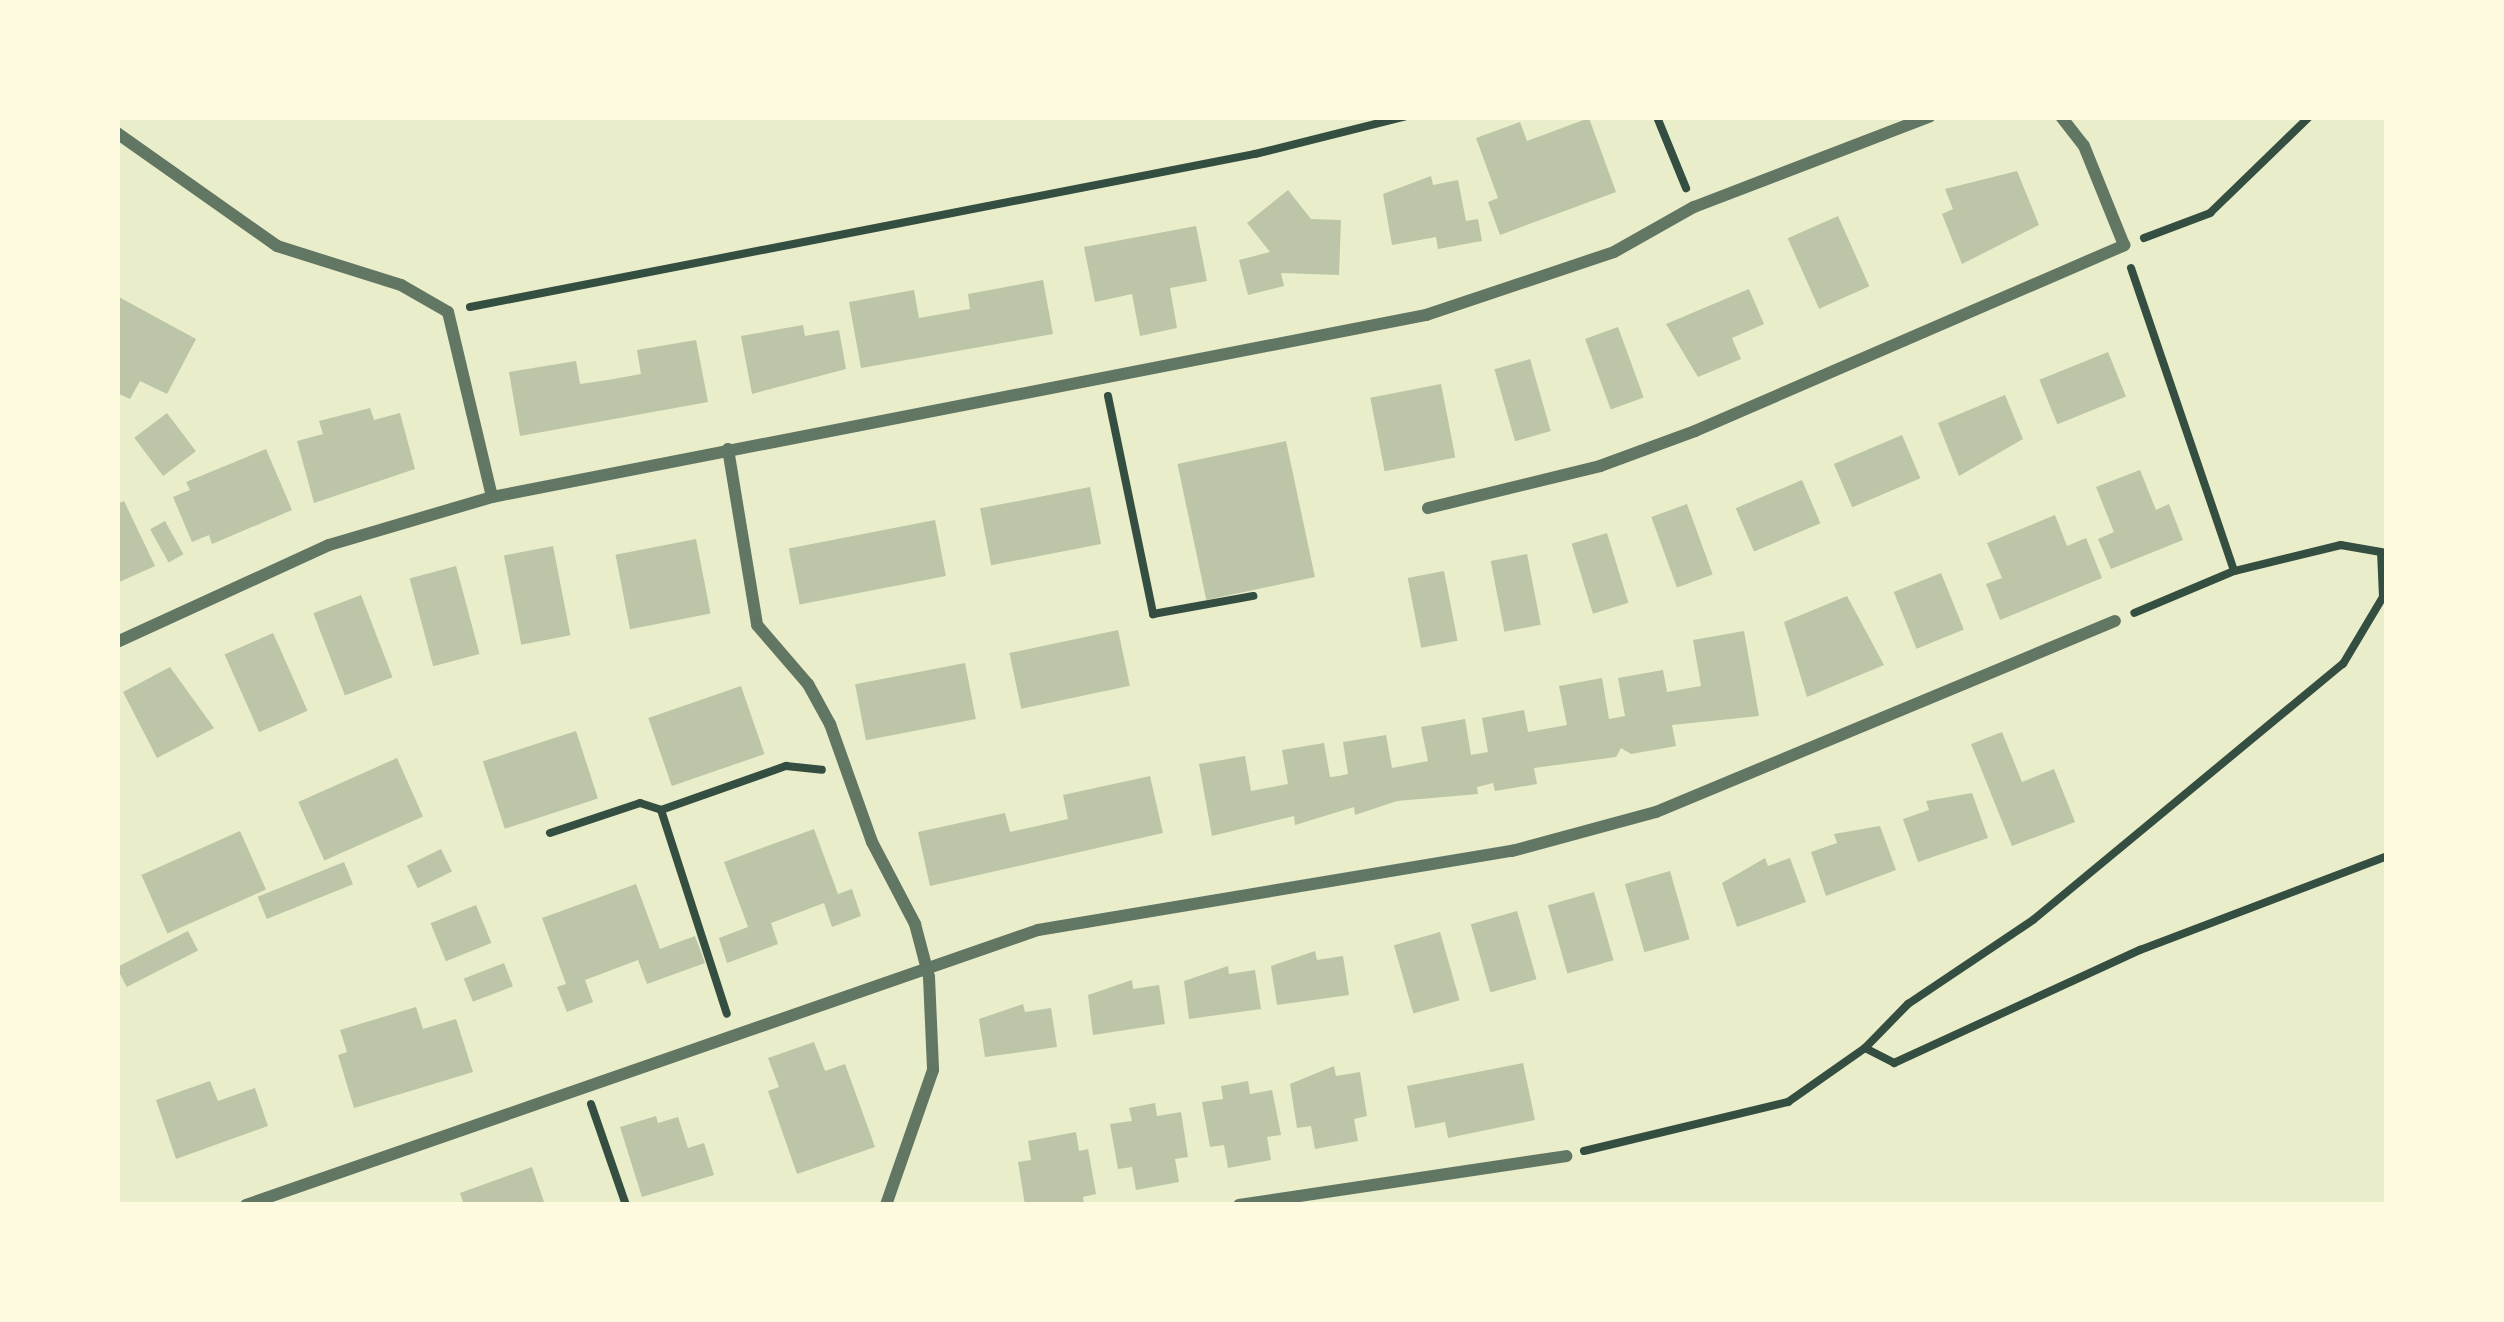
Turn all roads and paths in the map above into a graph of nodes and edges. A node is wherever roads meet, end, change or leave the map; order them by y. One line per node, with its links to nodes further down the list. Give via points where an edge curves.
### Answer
1 (1403, 117): 9 (path, via 1255,154)
2 (1657, 117): 7 (path)
3 (1929, 117): 7 (street)
4 (2061, 117): 8 (street, via 2084,146)
5 (2309, 117): 8 (path, via 2210,212)
6 (117, 133): 9 (street, via 277,246 401,285)
7 (1694, 207): 10 (street, via 1614,252 1426,315)
8 (2124, 245): 13 (street, via 1695,431 1600,466); 15 (path)
9 (448, 312): 12 (street)
10 (1104, 377): 11 (street); 16 (path, via 1153,614)
11 (728, 449): 12 (street); 19 (street, via 757,625 808,684)
12 (492, 497): 18 (street, via 329,545)
13 (1428, 508)
14 (2384, 550): 15 (path, via 2341,545); 25 (path, via 2383,597 2343,664 2033,920 1908,1004)
15 (2234, 572): 17 (path)
16 (1253, 596)
17 (2115, 621): 23 (street, via 1656,812 1512,851 1038,929)
18 (117, 642)
19 (847, 773): 20 (path, via 786,766); 23 (street)
20 (661, 810): 21 (path, via 640,803); 24 (path)
21 (550, 833)
22 (2387, 856): 25 (path, via 2140,950 1894,1063)
23 (926, 964): 24 (street); 30 (street, via 933,1070)
24 (733, 1032): 26 (street)
25 (1864, 1048): 27 (path, via 1788,1102)
26 (584, 1085): 28 (street); 29 (path)
27 (1565, 1156): 31 (street)
28 (246, 1205)
29 (626, 1205)
30 (886, 1205)
31 (1239, 1205)

